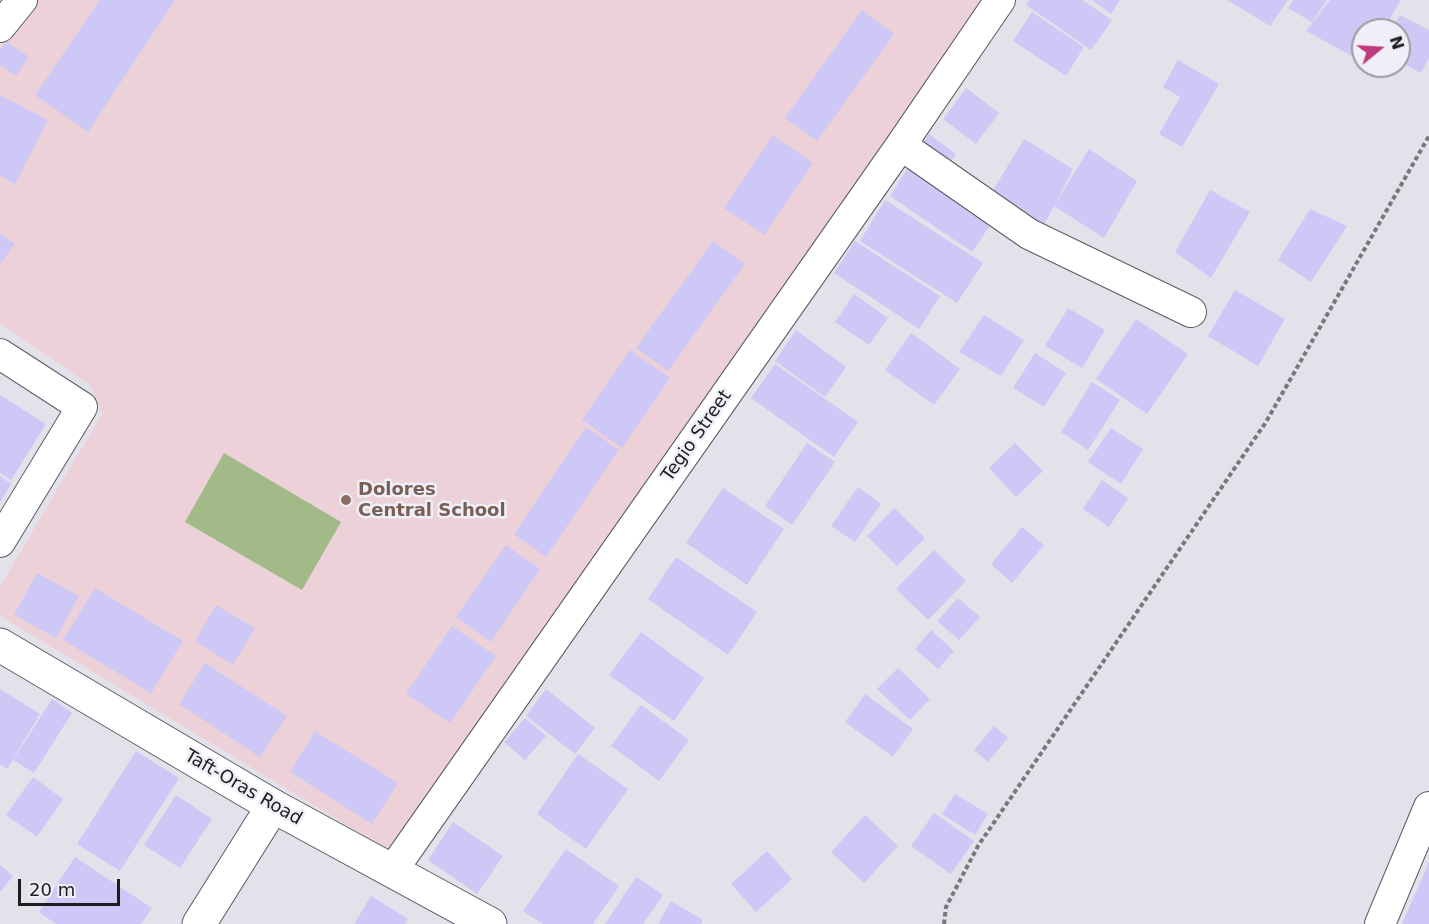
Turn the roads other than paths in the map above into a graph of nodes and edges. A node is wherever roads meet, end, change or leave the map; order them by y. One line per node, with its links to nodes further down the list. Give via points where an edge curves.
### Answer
1 (22, 0): 3 (street)
2 (1000, 0): 4 (street, Tegio Street)
3 (0, 27)
4 (901, 146): 5 (street, via 1029,234); 11 (street, Tegio Street)
5 (1191, 312)
6 (0, 354): 7 (street, via 82,407)
7 (0, 542)
8 (0, 645): 9 (main road, Taft-Oras Road)
9 (273, 806): 11 (main road, Taft-Oras Road); 12 (main road)
10 (1429, 807): 14 (street)
11 (392, 871): 13 (main road, Taft-Oras Road)
12 (199, 924)
13 (490, 924)
14 (1380, 924)

